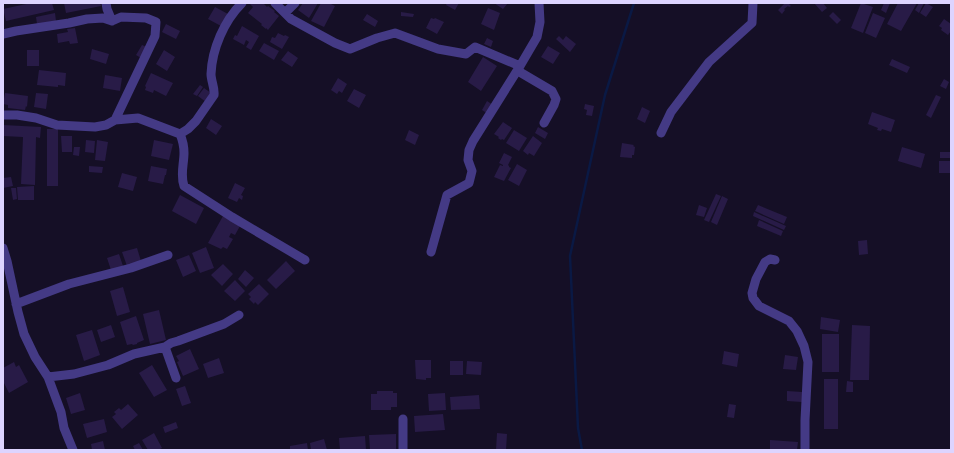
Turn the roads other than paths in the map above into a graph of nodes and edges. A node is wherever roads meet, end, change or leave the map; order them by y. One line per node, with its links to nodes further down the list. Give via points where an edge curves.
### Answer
1 (106, 3): 8 (street)
2 (242, 3): 15 (street, via 228,21 216,45 211,77 214,95 196,121)
3 (275, 3): 7 (street)
4 (295, 3): 7 (street)
5 (539, 3): 10 (street, via 540,22 537,37)
6 (753, 3): 14 (street, via 752,23 709,62 671,112)
7 (285, 13): 10 (street, via 291,19 350,49 395,33 438,49 466,54 476,47)
8 (112, 21): 9 (street, via 103,18 87,19); 12 (street, via 121,17 146,18 156,22 155,36)
9 (3, 34)
10 (519, 68): 13 (street, via 552,91 556,99); 17 (street, via 469,150 468,160 472,171 469,183 447,195)
11 (3, 115): 12 (street, via 95,127)
12 (115, 120): 15 (street, via 138,118)
13 (544, 123)
14 (661, 133)
15 (180, 134): 19 (street, via 184,154 184,186)
16 (3, 248): 21 (street)
17 (431, 252)
18 (168, 256): 21 (street, via 68,284)
19 (304, 260)
20 (774, 260): 29 (street, via 765,262 752,292 759,306 789,321 804,346 808,362)
21 (16, 304): 24 (street, via 24,334)
22 (239, 315): 23 (street, via 224,324)
23 (165, 347): 24 (street, via 134,354 108,365 74,374); 25 (street)
24 (48, 377): 27 (street)
25 (176, 378)
26 (403, 419): 28 (street)
27 (73, 450)
28 (403, 450)
29 (805, 450)

